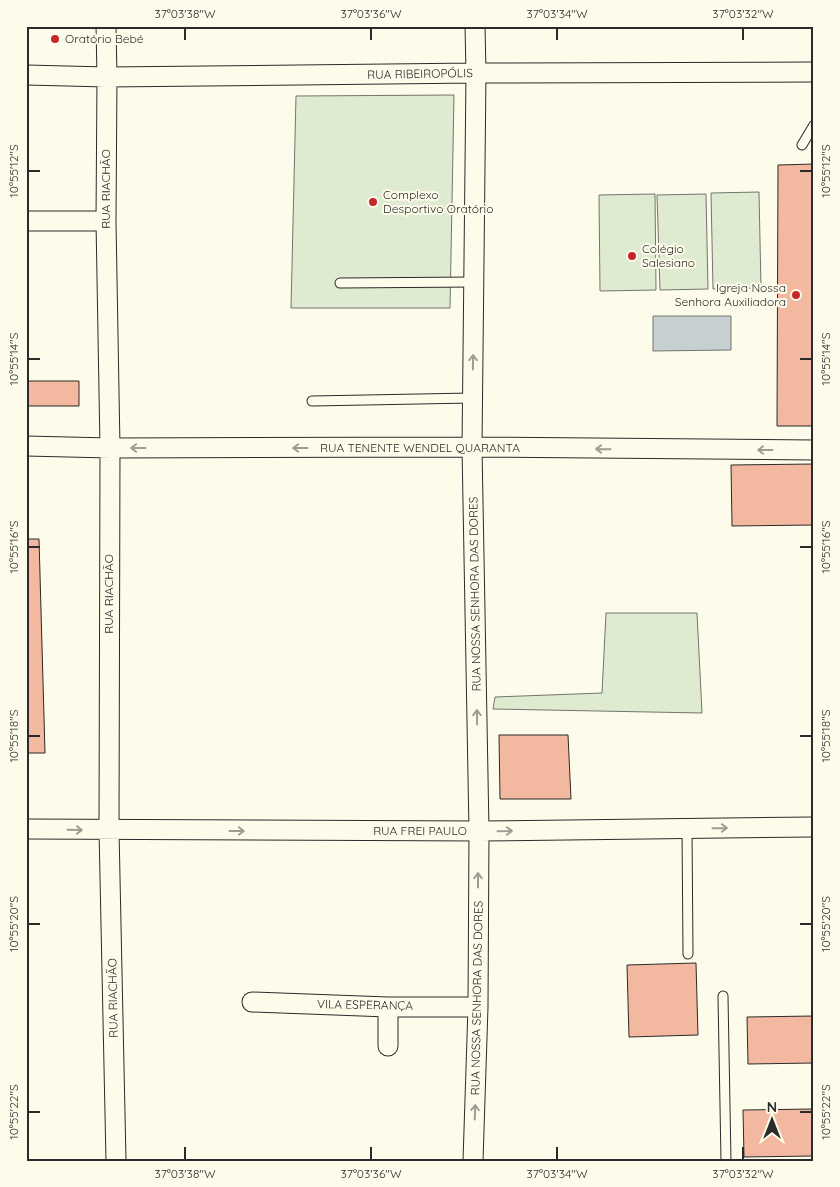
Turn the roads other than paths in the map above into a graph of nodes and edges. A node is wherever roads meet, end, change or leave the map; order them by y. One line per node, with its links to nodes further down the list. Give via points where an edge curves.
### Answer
1 (106, 26): 6 (street, RUA RIACHÃO)
2 (475, 26): 4 (street, RUA NOSSA SENHORA DAS DORES)
3 (814, 72): 4 (street, RUA RIBEIROPÓLIS)
4 (476, 73): 6 (street, RUA RIBEIROPÓLIS); 11 (street, RUA NOSSA SENHORA DAS DORES)
5 (26, 75): 6 (street, RUA RIBEIROPÓLIS)
6 (106, 77): 10 (street, RUA RIACHÃO)
7 (814, 125): 8 (lane)
8 (802, 145)
9 (26, 221): 10 (street)
10 (106, 221): 16 (street, RUA RIACHÃO)
11 (474, 282): 12 (lane); 13 (street, RUA NOSSA SENHORA DAS DORES, one-way to 11)
12 (340, 283)
13 (472, 398): 14 (lane); 17 (street, RUA NOSSA SENHORA DAS DORES)
14 (312, 401)
15 (26, 446): 16 (street, RUA TENENTE WENDEL QUARANTA)
16 (110, 448): 17 (street, RUA TENENTE WENDEL QUARANTA, one-way to 16); 22 (street, RUA RIACHÃO)
17 (472, 448): 18 (street, RUA TENENTE WENDEL QUARANTA, one-way to 17); 23 (street, RUA NOSSA SENHORA DAS DORES, one-way to 17)
18 (814, 450)
19 (814, 828): 20 (street, RUA FREI PAULO, one-way to 19)
20 (687, 829): 23 (street, RUA FREI PAULO, one-way to 20); 24 (lane)
21 (26, 830): 22 (street, RUA FREI PAULO, one-way to 22)
22 (109, 830): 23 (street, RUA FREI PAULO, one-way to 23); 30 (street, RUA RIACHÃO)
23 (479, 831): 28 (street, RUA NOSSA SENHORA DAS DORES, one-way to 23)
24 (688, 954)
25 (723, 996): 32 (lane)
26 (252, 1002): 27 (street, VILA ESPERANÇA)
27 (388, 1007): 28 (street, VILA ESPERANÇA); 29 (street)
28 (478, 1007): 31 (street, RUA NOSSA SENHORA DAS DORES, one-way to 28)
29 (388, 1046)
30 (116, 1161)
31 (474, 1161)
32 (726, 1161)

